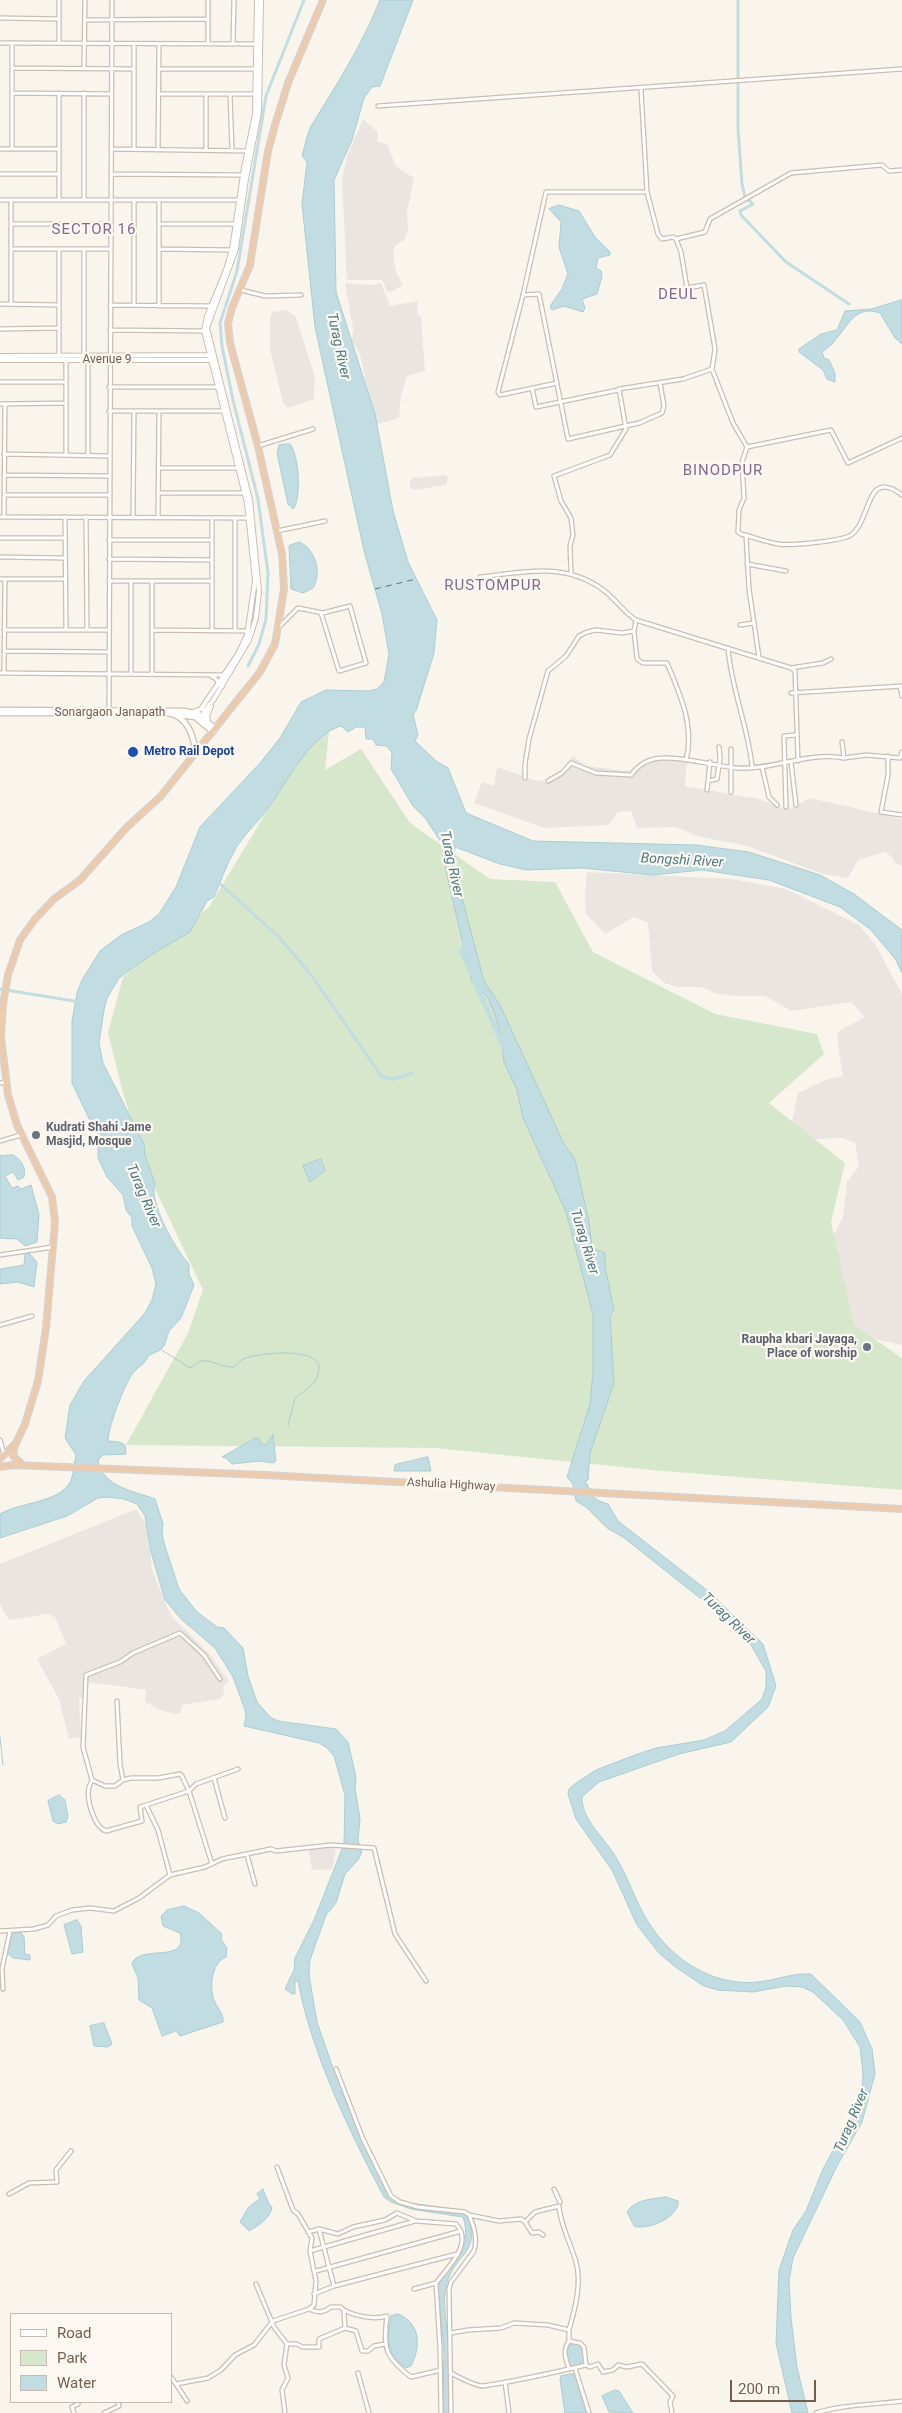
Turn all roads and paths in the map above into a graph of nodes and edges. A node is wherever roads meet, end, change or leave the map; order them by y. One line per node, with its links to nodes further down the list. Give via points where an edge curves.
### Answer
1 (59, 0): 10 (street)
2 (85, 0): 11 (street)
3 (112, 0): 9 (street)
4 (208, 0): 12 (street)
5 (234, 0): 21 (street)
6 (259, 0): 22 (street); 40 (street, via 260,94)
7 (324, 0): 75 (highway, via 293,70 275,125 250,265)
8 (0, 18): 10 (street)
9 (112, 19): 11 (street); 12 (street); 17 (street)
10 (59, 20): 15 (street)
11 (85, 20): 16 (street)
12 (208, 20): 20 (street)
13 (0, 43): 14 (street)
14 (12, 43): 15 (street); 23 (street)
15 (59, 43): 16 (street)
16 (84, 43): 17 (street); 24 (street)
17 (111, 44): 18 (street); 25 (street)
18 (134, 44): 19 (street); 26 (street)
19 (159, 44): 20 (street); 27 (street)
20 (208, 44): 21 (street)
21 (233, 44): 22 (street)
22 (257, 44): 28 (street)
23 (12, 68): 24 (street); 31 (street)
24 (84, 68): 25 (street)
25 (111, 68): 26 (street); 34 (street)
26 (134, 68): 45 (street)
27 (159, 69): 28 (street); 35 (street)
28 (256, 69): 38 (street)
29 (902, 69): 30 (street)
30 (642, 88): 39 (street); 55 (street)
31 (12, 93): 32 (street); 42 (street)
32 (59, 93): 33 (street); 43 (street)
33 (84, 94): 34 (street); 59 (street)
34 (111, 94): 44 (street)
35 (160, 94): 36 (street); 46 (street)
36 (206, 94): 37 (street); 47 (street)
37 (230, 94): 38 (street); 48 (street)
38 (256, 94): 40 (street)
39 (378, 106)
40 (255, 125): 49 (street); 93 (street, via 236,249 208,325)
41 (0, 149): 42 (street)
42 (12, 149): 43 (street)
43 (59, 149): 52 (street)
44 (111, 149): 45 (street); 53 (street)
45 (134, 149): 46 (street)
46 (158, 150): 47 (street)
47 (206, 150): 48 (street)
48 (232, 150): 49 (street)
49 (247, 150): 54 (street)
50 (902, 170): 68 (street, via 889,171 882,165 799,171 782,177 710,219 705,232)
51 (0, 174): 52 (street)
52 (59, 174): 58 (street)
53 (110, 174): 54 (street); 60 (street)
54 (243, 175): 63 (street)
55 (647, 192): 68 (street, via 660,238); 77 (street, via 546,192)
56 (0, 200): 57 (street)
57 (11, 200): 58 (street); 64 (street)
58 (59, 200): 59 (street)
59 (84, 200): 60 (street)
60 (110, 200): 61 (street); 65 (street)
61 (134, 200): 62 (street); 82 (street)
62 (159, 200): 63 (street); 66 (street)
63 (239, 200): 67 (street)
64 (11, 224): 65 (street); 69 (street)
65 (110, 224): 72 (street)
66 (159, 224): 67 (street); 73 (street)
67 (236, 224): 74 (street)
68 (676, 239): 97 (street, via 687,288 704,285 715,349)
69 (12, 248): 70 (street); 79 (street)
70 (59, 249): 71 (street); 80 (street)
71 (84, 249): 72 (street); 91 (street)
72 (110, 249): 81 (street)
73 (159, 249): 74 (street); 83 (street)
74 (232, 250): 84 (street)
75 (241, 290): 76 (street, via 265,296); 117 (highway, via 232,308 228,330)
76 (301, 295)
77 (523, 296): 100 (street, via 539,294); 104 (street, via 498,392 500,395)
78 (0, 304): 79 (street)
79 (11, 304): 80 (street)
80 (59, 305): 85 (street)
81 (110, 305): 82 (street); 87 (street)
82 (134, 305): 83 (street)
83 (159, 306): 84 (street)
84 (210, 306): 88 (street)
85 (59, 328): 86 (street); 90 (street)
86 (0, 329)
87 (110, 330): 88 (street); 92 (street)
88 (204, 331): 93 (street)
89 (0, 356): 90 (street, Avenue 9)
90 (59, 356): 91 (street, Avenue 9)
91 (84, 356): 92 (street, Avenue 9)
92 (109, 358): 93 (street, Avenue 9); 96 (street, Avenue 9); 102 (street)
93 (211, 358): 103 (street); 188 (street, via 250,500 260,584 252,631 245,648)
94 (0, 360): 95 (street, Avenue 9)
95 (66, 360): 96 (street, Avenue 9); 99 (street)
96 (88, 360): 121 (street)
97 (712, 369): 101 (street); 118 (street, via 733,423)
98 (0, 382): 99 (street)
99 (66, 382): 107 (street)
100 (557, 383): 104 (street); 106 (street)
101 (660, 383): 105 (street); 114 (street, via 662,413)
102 (109, 387): 103 (street); 110 (street)
103 (217, 387): 113 (street)
104 (532, 388): 106 (street, via 536,407)
105 (618, 390): 106 (street); 114 (street)
106 (560, 402): 114 (street, via 568,439)
107 (66, 403): 109 (street); 120 (street)
108 (0, 404): 109 (street)
109 (5, 404): 119 (street)
110 (109, 411): 111 (street); 122 (street)
111 (134, 411): 112 (street); 136 (street)
112 (158, 411): 113 (street); 123 (street)
113 (222, 411): 124 (street)
114 (625, 427): 154 (street, via 610,455 554,476 570,518)
115 (312, 429): 117 (street)
116 (902, 438): 118 (street, via 848,463 831,430)
117 (258, 446): 142 (highway)
118 (747, 447): 143 (street, via 742,462 744,498 739,510 738,532)
119 (4, 454): 120 (street); 125 (street)
120 (66, 455): 121 (street)
121 (88, 455): 122 (street)
122 (109, 456): 126 (street)
123 (158, 468): 124 (street); 127 (street)
124 (238, 468): 128 (street)
125 (4, 476): 126 (street); 129 (street)
126 (109, 476): 130 (street)
127 (158, 493): 128 (street); 137 (street)
128 (244, 493): 140 (street)
129 (4, 495): 130 (street); 132 (street)
130 (109, 495): 135 (street)
131 (902, 495): 143 (street, via 895,490 875,490 861,524 852,534 842,538 779,544)
132 (2, 517): 133 (street)
133 (65, 517): 134 (street); 145 (street)
134 (86, 517): 135 (street); 170 (street)
135 (109, 518): 136 (street); 146 (street)
136 (133, 518): 137 (street)
137 (158, 518): 138 (street)
138 (212, 518): 139 (street); 147 (street)
139 (235, 518): 140 (street); 174 (street)
140 (249, 518): 175 (street, via 256,581)
141 (325, 521): 142 (street)
142 (278, 531): 167 (highway, via 284,590)
143 (746, 536): 152 (street)
144 (0, 538): 145 (street)
145 (65, 538): 149 (street)
146 (109, 540): 147 (street); 150 (street)
147 (212, 540): 151 (street)
148 (0, 557): 149 (street)
149 (65, 558): 157 (street)
150 (109, 559): 151 (street); 159 (street)
151 (212, 560): 162 (street)
152 (747, 564): 153 (street); 165 (street)
153 (786, 571)
154 (572, 573): 155 (street, via 542,570); 164 (street, via 603,590 624,613)
155 (480, 577)
156 (5, 579): 157 (street); 158 (street); 168 (street)
157 (65, 579): 169 (street)
158 (0, 580)
159 (109, 580): 160 (street); 171 (street)
160 (131, 581): 161 (street); 185 (street)
161 (152, 581): 162 (street); 172 (street)
162 (212, 581): 173 (street)
163 (321, 613): 163 (street, via 350,606 366,663 339,671); 167 (street, via 298,608)
164 (636, 620): 176 (street); 177 (street)
165 (754, 623): 166 (street); 180 (street)
166 (740, 625)
167 (280, 627): 197 (highway, via 272,654)
168 (4, 630): 169 (street); 178 (street)
169 (66, 630): 170 (street)
170 (87, 630): 171 (street)
171 (109, 630): 179 (street)
172 (152, 630): 173 (street); 186 (street)
173 (212, 631): 174 (street)
174 (235, 631): 175 (street)
175 (248, 631): 188 (street)
176 (634, 631): 207 (street, via 640,662 667,663 688,720 690,737); 216 (street, via 586,632 548,671 529,740)
177 (728, 648): 180 (street); 214 (street, via 730,674 750,745)
178 (4, 651): 179 (street); 183 (street)
179 (109, 652): 184 (street)
180 (759, 657): 182 (street)
181 (831, 659): 182 (street)
182 (791, 668): 191 (street, via 795,671)
183 (2, 673): 184 (street)
184 (109, 674): 185 (street); 194 (street)
185 (131, 674): 186 (street)
186 (152, 674): 187 (street)
187 (205, 675): 188 (street); 189 (street, via 215,678)
188 (226, 675): 189 (street)
189 (220, 686): 196 (street); 196 (street)
190 (901, 686): 191 (street); 192 (street)
191 (793, 693): 198 (street)
192 (902, 696)
193 (0, 712): 194 (main road, Sonargaon Janapath)
194 (109, 712): 195 (main road, Sonargaon Janapath)
195 (175, 713): 196 (main road); 196 (main road, via 193,712); 202 (main road, Sonargaon Janapath, via 187,725)
196 (203, 718): 197 (main road)
197 (214, 731): 202 (highway)
198 (797, 735): 208 (street); 212 (street, via 784,736)
199 (842, 742): 205 (street)
200 (719, 747): 211 (street)
201 (731, 749): 213 (street)
202 (196, 752): 225 (highway, via 151,806 127,827 80,880 54,899 35,919 20,940)
203 (902, 752): 206 (street)
204 (888, 756): 205 (street); 206 (street); 224 (street, via 881,812)
205 (844, 758): 208 (street, via 820,756)
206 (901, 758)
207 (686, 760): 209 (street); 217 (street, via 647,760 631,775 596,773 572,763)
208 (798, 761): 210 (street)
209 (710, 762): 211 (street); 218 (street)
210 (791, 762): 212 (street); 221 (street)
211 (719, 764): 213 (street); 218 (street, via 717,779)
212 (784, 764): 215 (street); 223 (street)
213 (731, 766): 214 (street); 220 (street)
214 (752, 766): 215 (street)
215 (762, 767): 222 (street, via 769,797)
216 (525, 778)
217 (548, 781)
218 (708, 781): 219 (street)
219 (707, 790)
220 (731, 792)
221 (796, 805)
222 (777, 806)
223 (786, 807)
224 (902, 815)
225 (2, 1002): 226 (highway)
226 (3, 1082): 227 (highway)
227 (22, 1135): 228 (street); 229 (highway, via 52,1196)
228 (0, 1141)
229 (53, 1247): 230 (street); 234 (highway, via 43,1355 32,1404)
230 (0, 1255)
231 (32, 1316): 232 (street)
232 (0, 1325)
233 (0, 1440): 235 (street)
234 (16, 1443): 235 (highway); 236 (highway, via 12,1456)
235 (2, 1457)
236 (26, 1466): 237 (highway, Ashulia Highway); 238 (highway, Ashulia Highway)
237 (0, 1467)
238 (902, 1509)
239 (220, 1679): 243 (street, via 204,1655 180,1633 86,1675 83,1747)
240 (117, 1702): 244 (street)
241 (238, 1769): 242 (street)
242 (214, 1778): 245 (street); 247 (street)
243 (92, 1780): 244 (street, via 105,1786 115,1786); 246 (street, via 89,1788 93,1816 104,1830 142,1821 140,1808)
244 (123, 1780): 245 (street, via 180,1774)
245 (189, 1790): 246 (street); 249 (street)
246 (146, 1805): 250 (street, via 158,1830)
247 (225, 1818)
248 (247, 1855): 249 (street); 251 (street); 254 (street, via 270,1849 374,1848 395,1934)
249 (212, 1864): 250 (street)
250 (170, 1875): 253 (street, via 139,1898 114,1911 72,1910 56,1916 48,1925)
251 (255, 1884)
252 (0, 1931): 253 (street)
253 (10, 1931): 255 (street, via 2,1969)
254 (426, 1981)
255 (3, 1989)
256 (336, 2069): 262 (street, via 363,2139 391,2196 418,2207 458,2210)
257 (71, 2151): 260 (street, via 56,2170 57,2182 28,2183)
258 (277, 2167): 267 (street, via 293,2210)
259 (554, 2189): 261 (street)
260 (9, 2194)
261 (560, 2202)
262 (469, 2215): 264 (street); 284 (street, via 476,2245 451,2282)
263 (416, 2221): 265 (street, via 397,2213 385,2220 338,2234); 266 (street, via 456,2224); 269 (street)
264 (525, 2222): 268 (street, via 532,2232); 283 (street, via 535,2212 559,2206 579,2277)
265 (319, 2229): 267 (street); 269 (street)
266 (462, 2231): 271 (street, via 463,2243); 272 (street)
267 (308, 2232): 270 (street, via 312,2238)
268 (544, 2235)
269 (324, 2247): 270 (street); 272 (street)
270 (310, 2251): 273 (street)
271 (458, 2254): 274 (street); 276 (street)
272 (330, 2267): 273 (street); 276 (street)
273 (316, 2271): 278 (street)
274 (436, 2283): 277 (street); 291 (street)
275 (256, 2284): 281 (street)
276 (334, 2286): 278 (street)
277 (414, 2288)
278 (314, 2294): 279 (street, via 314,2305)
279 (309, 2309): 280 (street, via 316,2313 340,2307); 281 (street)
280 (344, 2311): 282 (street); 287 (street, via 372,2317 387,2316)
281 (273, 2321): 286 (street); 296 (street, via 254,2345 235,2355 221,2370 208,2378)
282 (345, 2328): 286 (street, via 318,2340 319,2347); 287 (street, via 356,2331 362,2351)
283 (569, 2330): 284 (street, via 514,2323 500,2328); 285 (street)
284 (451, 2333): 293 (street)
285 (569, 2341): 288 (street, via 584,2347); 290 (street, via 564,2355)
286 (286, 2344): 303 (street, via 284,2365 288,2378 282,2390)
287 (385, 2344): 291 (street, via 396,2367 411,2378)
288 (586, 2365): 289 (street); 309 (street, via 598,2364 603,2372 608,2372 618,2365 642,2364 672,2396)
289 (575, 2368): 290 (street); 308 (street)
290 (568, 2369): 295 (street)
291 (441, 2370): 305 (street)
292 (358, 2373): 304 (street)
293 (450, 2373): 295 (street, via 480,2385); 306 (street)
294 (172, 2378): 296 (street)
295 (505, 2382): 307 (street)
296 (176, 2384): 297 (street)
297 (188, 2401)
298 (902, 2401): 310 (street, via 863,2403)
299 (118, 2403): 302 (street, via 119,2406)
300 (78, 2404): 301 (street, via 72,2407)
301 (74, 2413)
302 (104, 2413)
303 (285, 2413)
304 (369, 2413)
305 (441, 2413)
306 (451, 2413)
307 (509, 2413)
308 (590, 2413)
309 (672, 2413)
310 (816, 2413)

